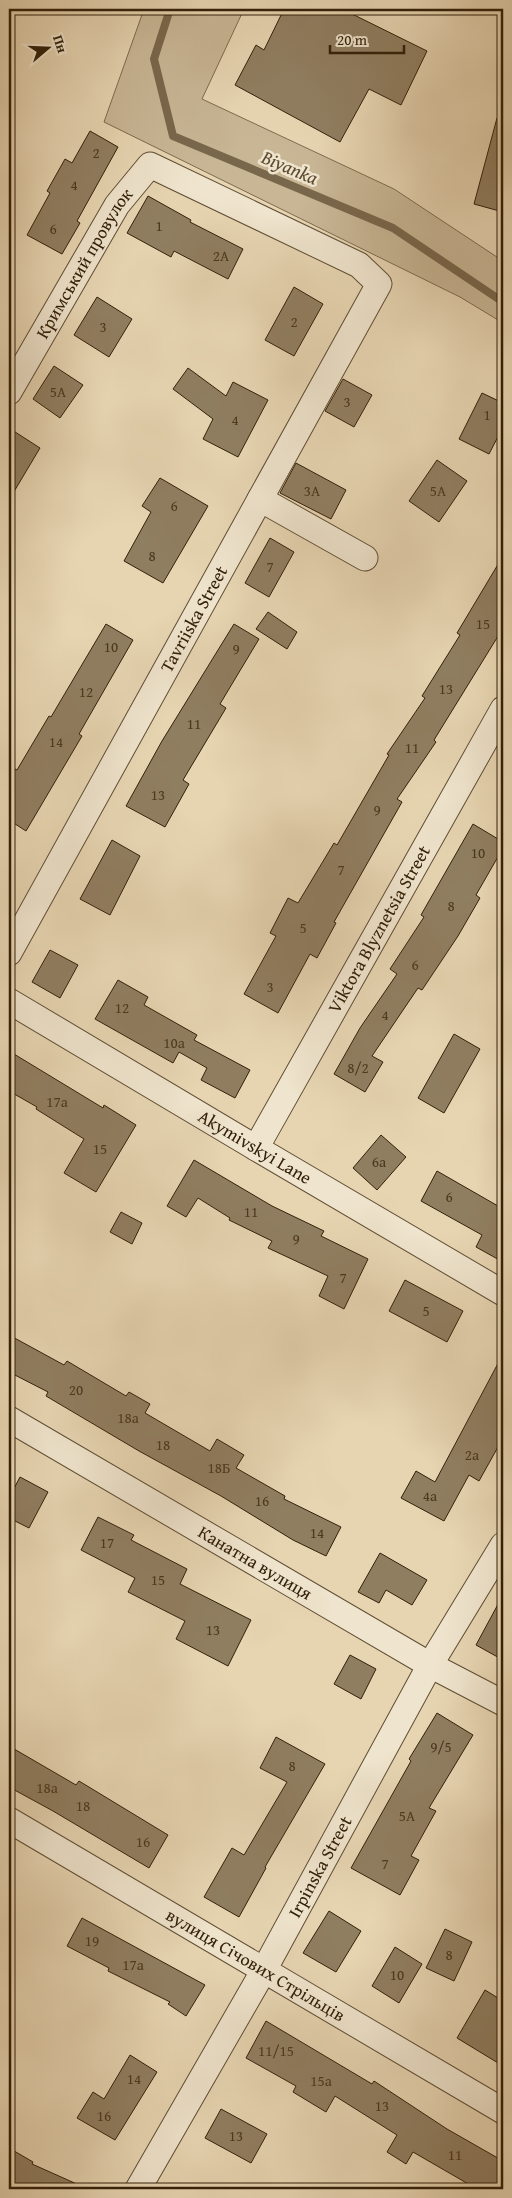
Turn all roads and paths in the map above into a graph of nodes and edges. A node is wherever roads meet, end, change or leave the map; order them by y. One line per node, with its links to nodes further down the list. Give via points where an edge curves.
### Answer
1 (150, 166): 2 (street, Кримський провулок, via 117,205); 3 (street, Tavriiska Street, via 359,265 379,284)
2 (9, 392)
3 (260, 499): 4 (street); 6 (street, Tavriiska Street)
4 (365, 558)
5 (503, 710): 8 (street, Viktora Blyznetsia Street)
6 (9, 953)
7 (9, 1001): 8 (street, Akymivskyi Lane)
8 (256, 1148): 9 (street, Akymivskyi Lane)
9 (503, 1293)
10 (9, 1419): 12 (street, Канатна вулиця)
11 (503, 1544): 12 (street, Irpinska Street)
12 (430, 1665): 13 (street, Канатна вулиця); 15 (street, Irpinska Street)
13 (503, 1703)
14 (9, 1820): 15 (street, вулиця Січових Стрільців)
15 (264, 1970): 16 (street, вулиця Січових Стрільців); 17 (street, Irpinska Street)
16 (503, 2111)
17 (138, 2189)

